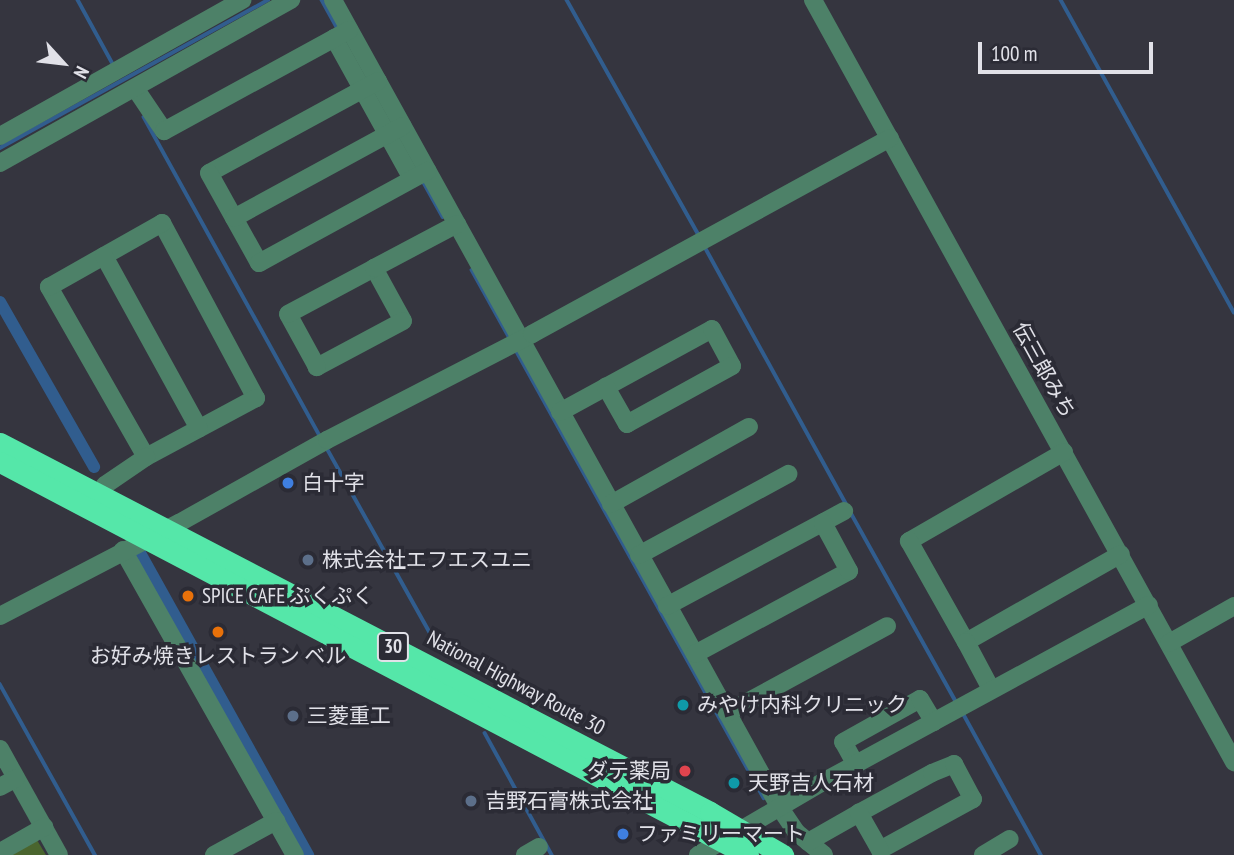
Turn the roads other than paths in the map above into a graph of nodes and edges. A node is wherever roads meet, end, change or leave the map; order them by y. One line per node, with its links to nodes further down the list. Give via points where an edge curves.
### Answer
1 (242, 0): 9 (street)
2 (291, 0): 7 (street)
3 (333, 0): 5 (street)
4 (813, 0): 10 (street, 伝三郎みち)
5 (342, 34): 6 (street); 7 (street, via 164,131)
6 (370, 86): 8 (street); 13 (street, via 209,173)
7 (135, 88): 11 (street)
8 (395, 130): 12 (street); 13 (street)
9 (0, 136)
10 (890, 138): 17 (street); 23 (street, 伝三郎みち)
11 (0, 163)
12 (419, 175): 13 (street, via 259,263); 14 (street)
13 (233, 218)
14 (452, 227): 16 (street); 17 (street)
15 (104, 256): 21 (street); 21 (street, via 162,223 256,398); 24 (street, via 49,287)
16 (374, 268): 16 (street, via 288,314 317,367 403,321)
17 (515, 341): 19 (street); 31 (street)
18 (606, 387): 18 (street, via 627,424 732,366 712,329); 19 (street)
19 (560, 412): 28 (street)
20 (749, 427): 28 (street)
21 (199, 429): 24 (street)
22 (0, 443): 27 (highway, National Highway Route 30 / 30)
23 (1064, 452): 34 (street, 伝三郎みち); 41 (street, via 909,541)
24 (146, 457): 27 (street, via 105,485)
25 (0, 462): 27 (highway, National Highway Route 30 / 30)
26 (788, 474): 35 (street)
27 (95, 502): 31 (highway, National Highway Route 30 / 30); 32 (highway, National Highway Route 30 / 30)
28 (611, 504): 35 (street)
29 (844, 511): 30 (street)
30 (823, 523): 37 (street); 43 (street, via 849,571)
31 (168, 529): 32 (street); 56 (highway, National Highway Route 30 / 30)
32 (146, 539): 33 (street); 58 (highway, National Highway Route 30 / 30)
33 (123, 550): 39 (street); 54 (street)
34 (1121, 554): 36 (street, 伝三郎みち); 41 (street)
35 (639, 555): 37 (street)
36 (1149, 605): 42 (street, 伝三郎みち); 44 (street)
37 (667, 606): 43 (street)
38 (1234, 606): 42 (street)
39 (0, 617)
40 (887, 626): 45 (street)
41 (966, 642): 44 (street)
42 (1170, 642): 48 (street, 伝三郎みち)
43 (695, 654): 45 (street)
44 (991, 690): 46 (street)
45 (727, 713): 52 (street)
46 (934, 722): 49 (street); 49 (street, via 920,699 843,741)
47 (0, 749): 50 (street)
48 (1234, 762)
49 (856, 765): 52 (street)
50 (16, 778): 51 (street); 55 (street)
51 (0, 787)
52 (780, 808): 56 (street); 59 (street)
53 (859, 813): 53 (street, via 954,764 973,799 880,850); 59 (street)
54 (276, 821): 62 (street); 63 (street)
55 (44, 827): 60 (street); 61 (street)
56 (742, 831): 58 (street); 66 (highway, National Highway Route 30 / 30)
57 (1010, 839): 68 (street)
58 (723, 841): 64 (street); 65 (highway, National Highway Route 30 / 30)
59 (808, 842): 67 (street)
60 (0, 852)
61 (59, 855)
62 (214, 855)
63 (295, 855)
64 (698, 855)
65 (748, 855)
66 (783, 855)
67 (824, 855)
68 (983, 855)

